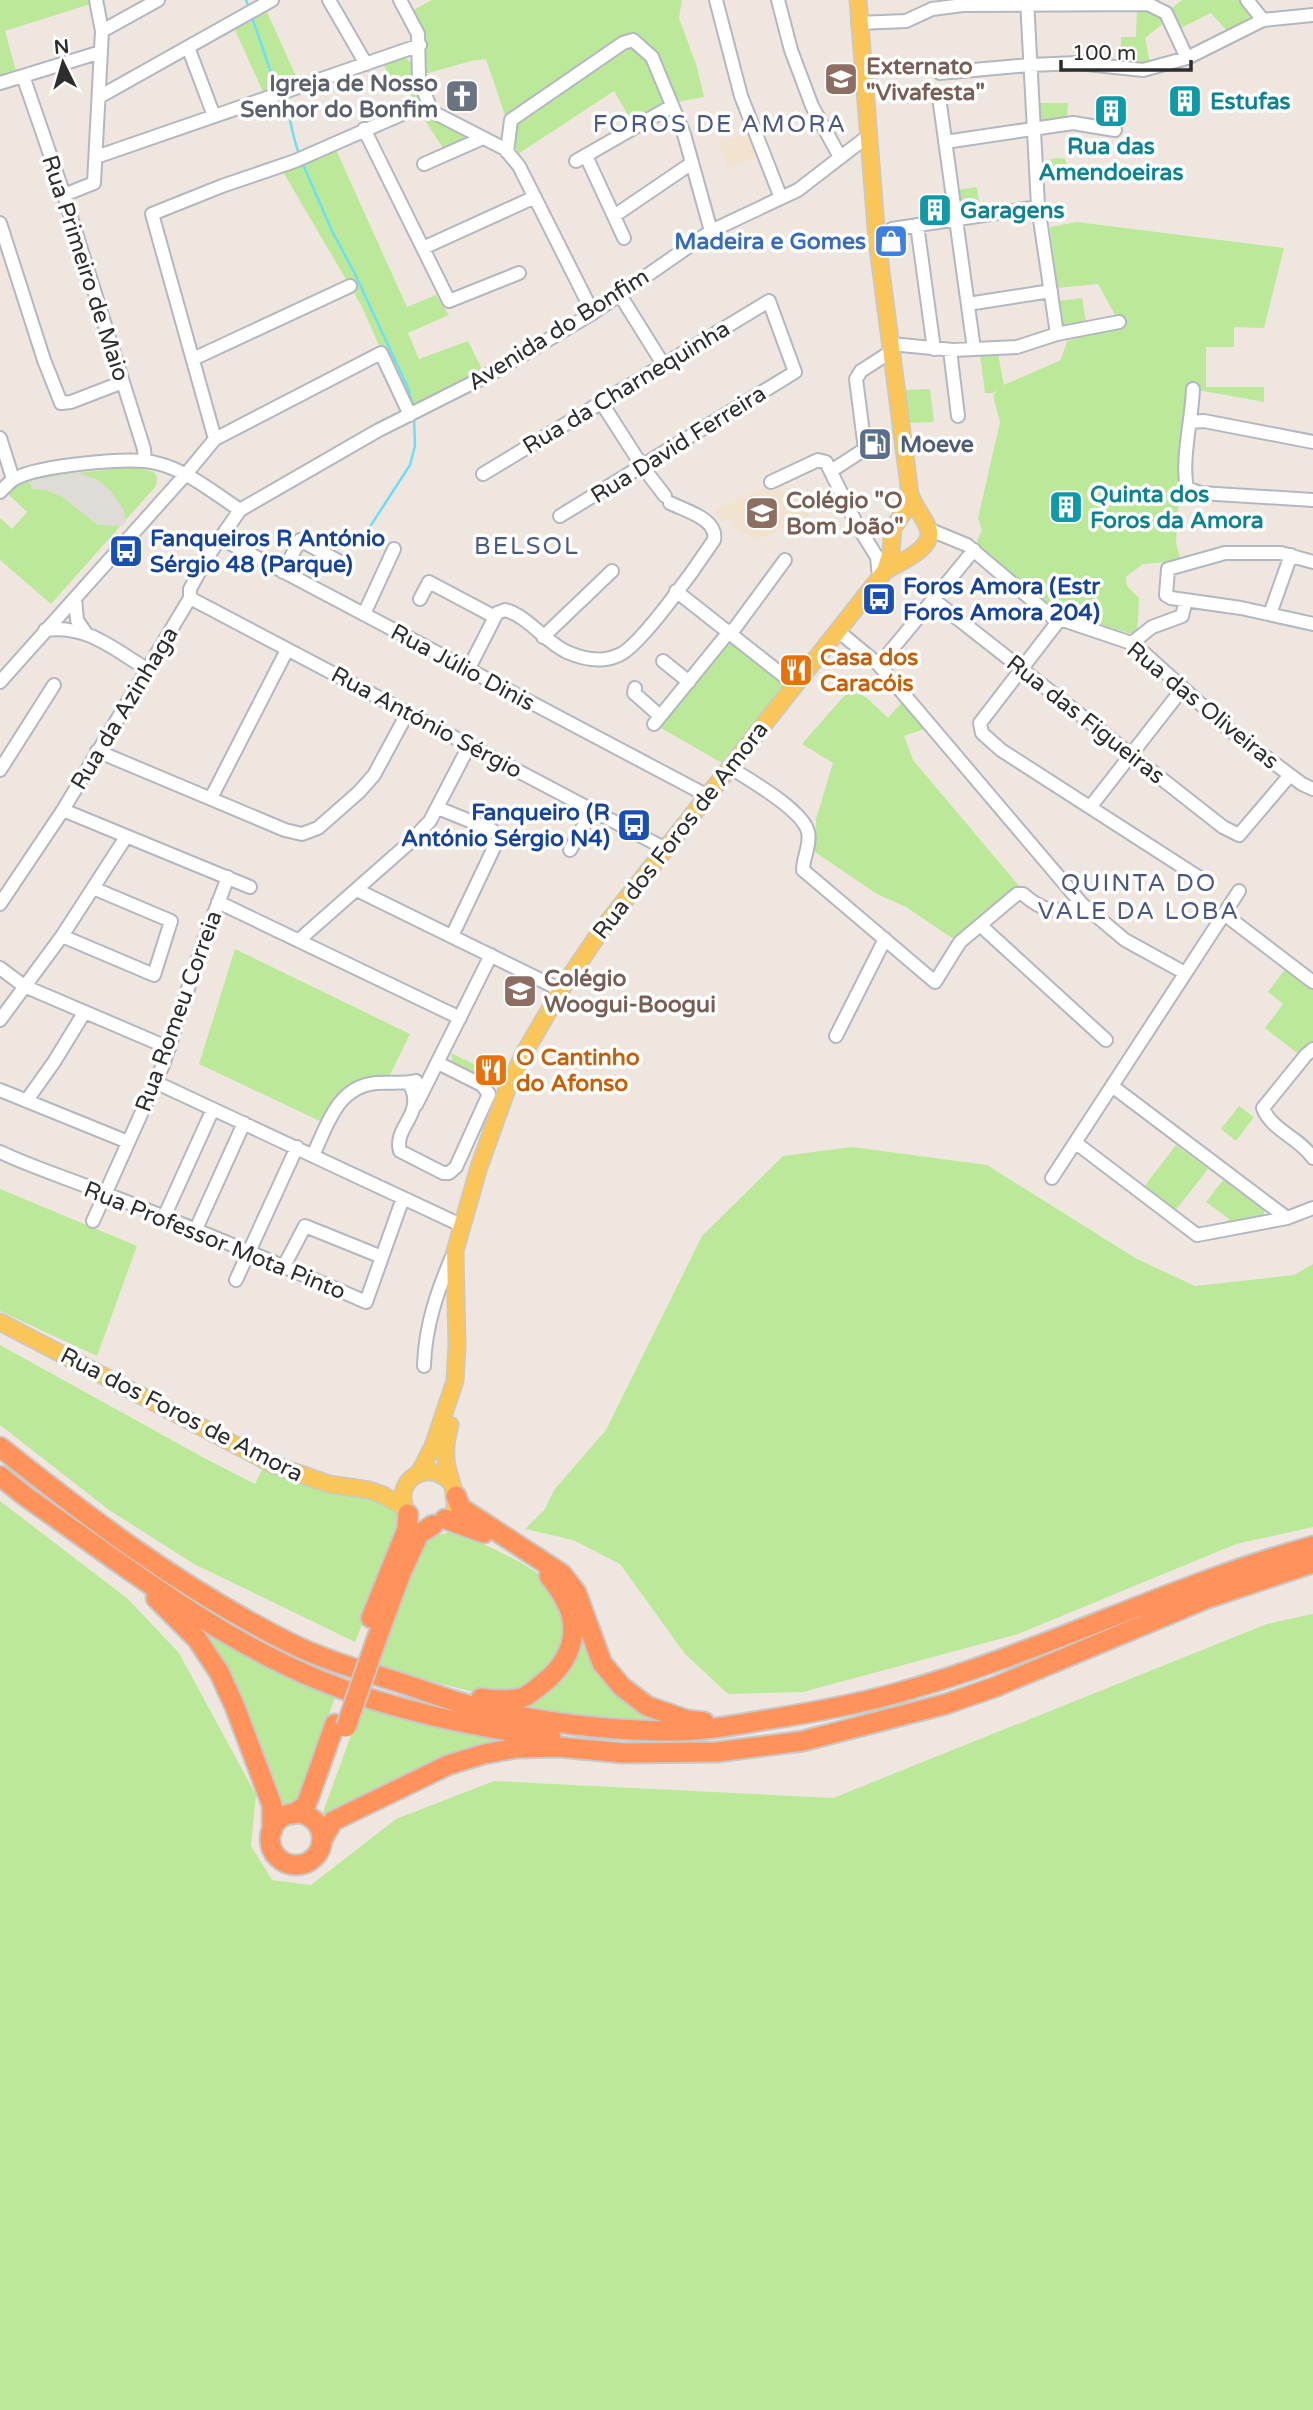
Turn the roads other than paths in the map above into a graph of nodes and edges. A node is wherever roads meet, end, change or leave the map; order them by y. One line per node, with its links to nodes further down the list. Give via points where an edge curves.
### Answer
1 (96, 0): 14 (street)
2 (158, 0): 14 (street)
3 (272, 0): 16 (street)
4 (329, 0): 19 (street)
5 (400, 0): 15 (street)
6 (716, 0): 42 (street, via 741,96)
7 (778, 0): 37 (street, via 811,106)
8 (858, 0): 13 (main road)
9 (1247, 0): 12 (street)
10 (1027, 2): 13 (street, via 932,9 906,21); 18 (street, via 1148,4 1166,13); 20 (street)
11 (1313, 15): 12 (street)
12 (1263, 20): 18 (street)
13 (858, 23): 32 (main road)
14 (102, 31): 17 (street)
15 (420, 45): 19 (street); 27 (street, via 419,80)
16 (188, 47): 24 (street); 28 (street)
17 (101, 52): 22 (street); 24 (street)
18 (1187, 58): 20 (street, via 1143,70)
19 (366, 64): 28 (street)
20 (1030, 65): 21 (street); 29 (street)
21 (940, 73)
22 (23, 76): 23 (street); 40 (street, Rua Primeiro de Maio)
23 (0, 83)
24 (99, 97): 36 (street)
25 (939, 97): 34 (street)
26 (672, 106): 35 (street, via 652,57 633,40 511,120); 38 (street); 44 (street, via 581,158)
27 (428, 109): 30 (street, via 409,111); 33 (street)
28 (214, 116): 36 (street)
29 (1034, 128): 31 (street, via 1073,123); 34 (street); 43 (street)
30 (364, 129): 51 (street); 64 (street, via 295,161 152,214)
31 (1115, 130)
32 (868, 136): 37 (street, Avenida do Bonfim); 60 (main road)
33 (483, 138): 35 (street); 39 (street)
34 (945, 142): 45 (street)
35 (507, 152): 41 (street)
36 (96, 157): 40 (street, via 94,183)
37 (840, 157): 42 (street, Avenida do Bonfim)
38 (692, 163): 44 (street); 49 (street)
39 (424, 164)
40 (64, 195): 67 (street, Rua Primeiro de Maio)
41 (535, 197): 51 (street); 57 (street)
42 (781, 198): 49 (street, Avenida do Bonfim)
43 (1038, 207): 45 (street); 54 (street)
44 (614, 216): 50 (street)
45 (956, 219): 47 (street); 56 (street)
46 (0, 223): 67 (street, via 61,402)
47 (916, 225): 48 (street); 61 (street)
48 (892, 229)
49 (711, 231): 55 (street, Avenida do Bonfim)
50 (624, 238)
51 (423, 248): 52 (street, via 449,301)
52 (519, 273)
53 (350, 286): 64 (street)
54 (1051, 291): 56 (street); 59 (street)
55 (620, 295): 57 (street, Avenida do Bonfim); 65 (street)
56 (968, 304): 62 (street)
57 (593, 313): 70 (street, Avenida do Bonfim)
58 (1119, 322): 59 (street)
59 (1057, 334): 62 (street, via 1017,347)
60 (891, 348): 61 (street); 78 (street, via 856,379 866,449); 84 (main road)
61 (934, 349): 63 (street)
62 (974, 349): 63 (street)
63 (950, 350): 71 (street)
64 (192, 359): 73 (street)
65 (663, 364): 66 (street, Rua da Charnequinha, via 769,301); 69 (street, Rua da Charnequinha)
66 (795, 372): 77 (street, Rua David Ferreira)
67 (123, 382): 76 (street, Rua Primeiro de Maio)
68 (1194, 389): 72 (street)
69 (601, 402): 77 (street); 80 (street, Rua da Charnequinha)
70 (410, 415): 73 (street, via 382,353); 86 (street, Avenida do Bonfim)
71 (958, 416)
72 (1191, 422): 74 (street); 85 (street, via 1187,488)
73 (215, 439): 79 (street)
74 (1313, 442)
75 (1, 444): 81 (street)
76 (145, 461): 79 (street); 81 (street, via 58,468)
77 (642, 466): 87 (street, Rua David Ferreira); 102 (street, via 668,499 713,527 715,536)
78 (831, 471): 82 (street, via 818,460); 96 (street, via 857,525)
79 (186, 474): 86 (street); 103 (street)
80 (483, 474)
81 (13, 479): 83 (street)
82 (771, 482)
83 (0, 492)
84 (911, 494): 88 (main road); 89 (main road)
85 (1313, 500)
86 (240, 510): 91 (street, Rua da Azinhaga)
87 (560, 516)
88 (899, 520): 89 (main road, via 908,516); 96 (main road)
89 (925, 524): 90 (street, Rua das Oliveiras); 94 (main road, via 928,540)
90 (951, 537): 93 (street, Rua das Oliveiras); 94 (street)
91 (220, 538): 101 (street, Rua Júlio Dinis); 104 (street, Rua da Azinhaga, via 190,589)
92 (394, 549): 108 (street)
93 (974, 550): 106 (street); 111 (street, Rua das Oliveiras)
94 (918, 551): 96 (main road); 96 (main road, via 904,551 895,543)
95 (1290, 555): 98 (street); 107 (street, via 1225,553 1168,569 1167,596); 109 (street)
96 (885, 559): 114 (main road, Rua dos Foros de Amora)
97 (785, 560): 116 (street)
98 (1313, 562)
99 (342, 563): 101 (street, via 300,540)
100 (612, 571): 117 (street)
101 (283, 572): 108 (street, Rua Júlio Dinis)
102 (676, 591): 116 (street); 117 (street, via 621,655 590,659 567,652)
103 (75, 598): 113 (street); 115 (street, via 77,620)
104 (190, 598): 119 (street, Rua António Sérgio); 123 (street, Rua da Azinhaga)
105 (420, 599): 110 (street, via 429,582)
106 (934, 600): 121 (street); 122 (street, Rua das Figueiras)
107 (1186, 600): 109 (street); 118 (street, via 1182,617 1152,628)
108 (364, 614): 124 (street, Rua Júlio Dinis)
109 (1270, 614): 112 (street)
110 (495, 617): 117 (street, via 500,611 509,611); 124 (street)
111 (1060, 619): 118 (street, Rua das Oliveiras); 122 (street)
112 (1313, 624)
113 (45, 630): 115 (street); 126 (street)
114 (837, 630): 121 (street); 127 (main road, Rua dos Foros de Amora)
115 (85, 632): 123 (street)
116 (728, 633): 125 (street); 127 (street)
117 (543, 636)
118 (1132, 643): 130 (street, Rua das Oliveiras)
119 (287, 650): 131 (street, Rua António Sérgio); 140 (street)
120 (663, 661): 125 (street)
121 (879, 665): 155 (street)
122 (1021, 668): 134 (street, Rua das Figueiras); 141 (street, via 980,723 982,733 1001,750)
123 (147, 669): 133 (street, Rua da Azinhaga)
124 (468, 670): 139 (street, Rua Júlio Dinis)
125 (689, 681): 129 (street, via 657,720 637,698)
126 (0, 682)
127 (794, 684): 135 (main road, Rua dos Foros de Amora)
128 (54, 685): 136 (street)
129 (635, 688)
130 (1182, 688): 134 (street); 137 (street, Rua das Oliveiras)
131 (408, 712): 132 (street, Rua António Sérgio); 140 (street, via 368,784 310,832 286,831)
132 (470, 744): 142 (street); 143 (street, Rua António Sérgio)
133 (97, 751): 140 (street); 144 (street, Rua da Azinhaga)
134 (1130, 753): 137 (street, Rua das Figueiras, via 1239,835); 141 (street)
135 (729, 767): 139 (main road, Rua dos Foros de Amora); 161 (street, via 793,811 808,831 803,870)
136 (0, 770)
137 (1290, 775): 138 (street, Rua das Oliveiras)
138 (1313, 789)
139 (706, 796): 146 (main road, Rua dos Foros de Amora)
140 (211, 798)
141 (1091, 806): 149 (street)
142 (438, 808): 152 (street, via 423,830); 160 (street, via 499,837)
143 (593, 809): 146 (street, Rua António Sérgio); 147 (street)
144 (63, 810): 145 (street); 156 (street, Rua da Azinhaga)
145 (126, 837): 148 (street); 151 (street)
146 (664, 849): 168 (main road, Rua dos Foros de Amora)
147 (570, 850)
148 (228, 877): 150 (street); 154 (street, Rua Romeu Correia)
149 (1203, 880)
150 (250, 887)
151 (93, 888): 159 (street); 159 (street, via 171,921 153,975)
152 (357, 890): 160 (street); 162 (street)
153 (1239, 891): 157 (street)
154 (218, 902): 162 (street); 174 (street, Rua Romeu Correia)
155 (1081, 903): 158 (street, via 1051,910 1020,893); 165 (street, via 1125,940)
156 (0, 904)
157 (1224, 914): 165 (street); 166 (street)
158 (980, 925): 161 (street, via 960,942 935,982); 173 (street)
159 (62, 936): 167 (street)
160 (452, 936): 163 (street)
161 (885, 939): 172 (street)
162 (299, 940): 170 (street)
163 (491, 955): 168 (street); 170 (street)
164 (0, 968): 167 (street)
165 (1185, 973): 179 (street)
166 (1313, 982)
167 (24, 986): 169 (street); 171 (street)
168 (561, 990): 198 (main road, Rua dos Foros de Amora, via 506,1092 478,1167)
169 (84, 1013): 174 (street); 181 (street)
170 (460, 1018): 176 (street)
171 (0, 1020)
172 (836, 1036)
173 (1106, 1040)
174 (169, 1048): 177 (street, Rua Romeu Correia)
175 (1313, 1049): 190 (street, via 1263,1108 1266,1118 1306,1147)
176 (435, 1068): 178 (street); 182 (street); 182 (street, via 482,1085 489,1094 456,1167 449,1173 400,1151 400,1140)
177 (155, 1082): 183 (street); 185 (street, Rua Romeu Correia)
178 (409, 1083): 182 (street); 189 (street, via 352,1089 337,1106)
179 (1112, 1086): 186 (street); 196 (street)
180 (0, 1089): 181 (street)
181 (27, 1100): 185 (street)
182 (415, 1108)
183 (213, 1109): 184 (street); 195 (street)
184 (244, 1123): 187 (street); 199 (street)
185 (128, 1143): 192 (street, Rua Romeu Correia)
186 (1076, 1143): 191 (street); 196 (street, via 1197,1235)
187 (297, 1147): 189 (street); 200 (street)
188 (0, 1152): 192 (street, Rua Professor Mota Pinto)
189 (313, 1155): 193 (street)
190 (1313, 1158)
191 (1052, 1178)
192 (106, 1193): 195 (street, Rua Professor Mota Pinto); 197 (street, Rua Romeu Correia)
193 (403, 1198): 198 (street); 202 (street, Rua Professor Mota Pinto)
194 (1313, 1208): 196 (street)
195 (164, 1217): 199 (street, Rua Professor Mota Pinto)
196 (1287, 1218)
197 (93, 1222)
198 (463, 1226): 201 (main road); 213 (main road, via 467,1350 464,1379 445,1444)
199 (196, 1229): 200 (street, Rua Professor Mota Pinto)
200 (249, 1251): 203 (street, Rua Professor Mota Pinto); 204 (street)
201 (455, 1251): 205 (street); 206 (main road)
202 (382, 1257): 203 (street, via 305,1226); 203 (street, Rua Professor Mota Pinto, via 366,1302)
203 (284, 1266)
204 (236, 1280)
205 (431, 1314): 206 (street, via 446,1304); 208 (street)
206 (456, 1315): 211 (main road, via 455,1381 433,1446)
207 (0, 1322): 212 (main road, Rua dos Foros de Amora, via 272,1464 329,1484)
208 (424, 1366)
209 (0, 1447): 220 (highway, via 85,1515 220,1604 290,1643)
210 (0, 1476): 216 (highway)
211 (414, 1477): 212 (main road); 213 (main road, via 440,1474); 214 (main road, via 402,1495)
212 (369, 1490): 214 (main road)
213 (454, 1490): 215 (main road, via 455,1505); 221 (highway, via 461,1508 562,1574 576,1592 602,1663 622,1687 647,1706 687,1720 714,1723)
214 (406, 1511): 215 (main road, via 419,1523); 219 (highway, via 407,1529)
215 (439, 1522): 219 (highway, via 419,1534); 220 (highway, via 486,1534 546,1572 570,1612 573,1628 565,1661 531,1692 507,1699 439,1691)
216 (91, 1542): 223 (highway, via 192,1612 267,1655 318,1680 440,1719 562,1740 654,1747 729,1745); 225 (highway, via 173,1614 219,1672 272,1805)
217 (1313, 1546): 221 (highway, via 1232,1571 1017,1655 840,1707)
218 (1313, 1563): 223 (highway, via 1208,1598 995,1687)
219 (370, 1639): 222 (highway, bridge)
220 (377, 1675): 221 (highway, via 474,1706 606,1727 673,1731)
221 (779, 1718)
222 (340, 1726): 224 (highway, via 305,1806); 226 (highway, via 316,1811)
223 (841, 1730): 226 (highway, via 803,1741 717,1752 623,1753 558,1747 484,1754 447,1765)
224 (293, 1814): 225 (highway, via 280,1819); 226 (highway, via 306,1815)
225 (272, 1831): 226 (highway, via 271,1847 288,1864 304,1864 317,1855)
226 (319, 1832)

